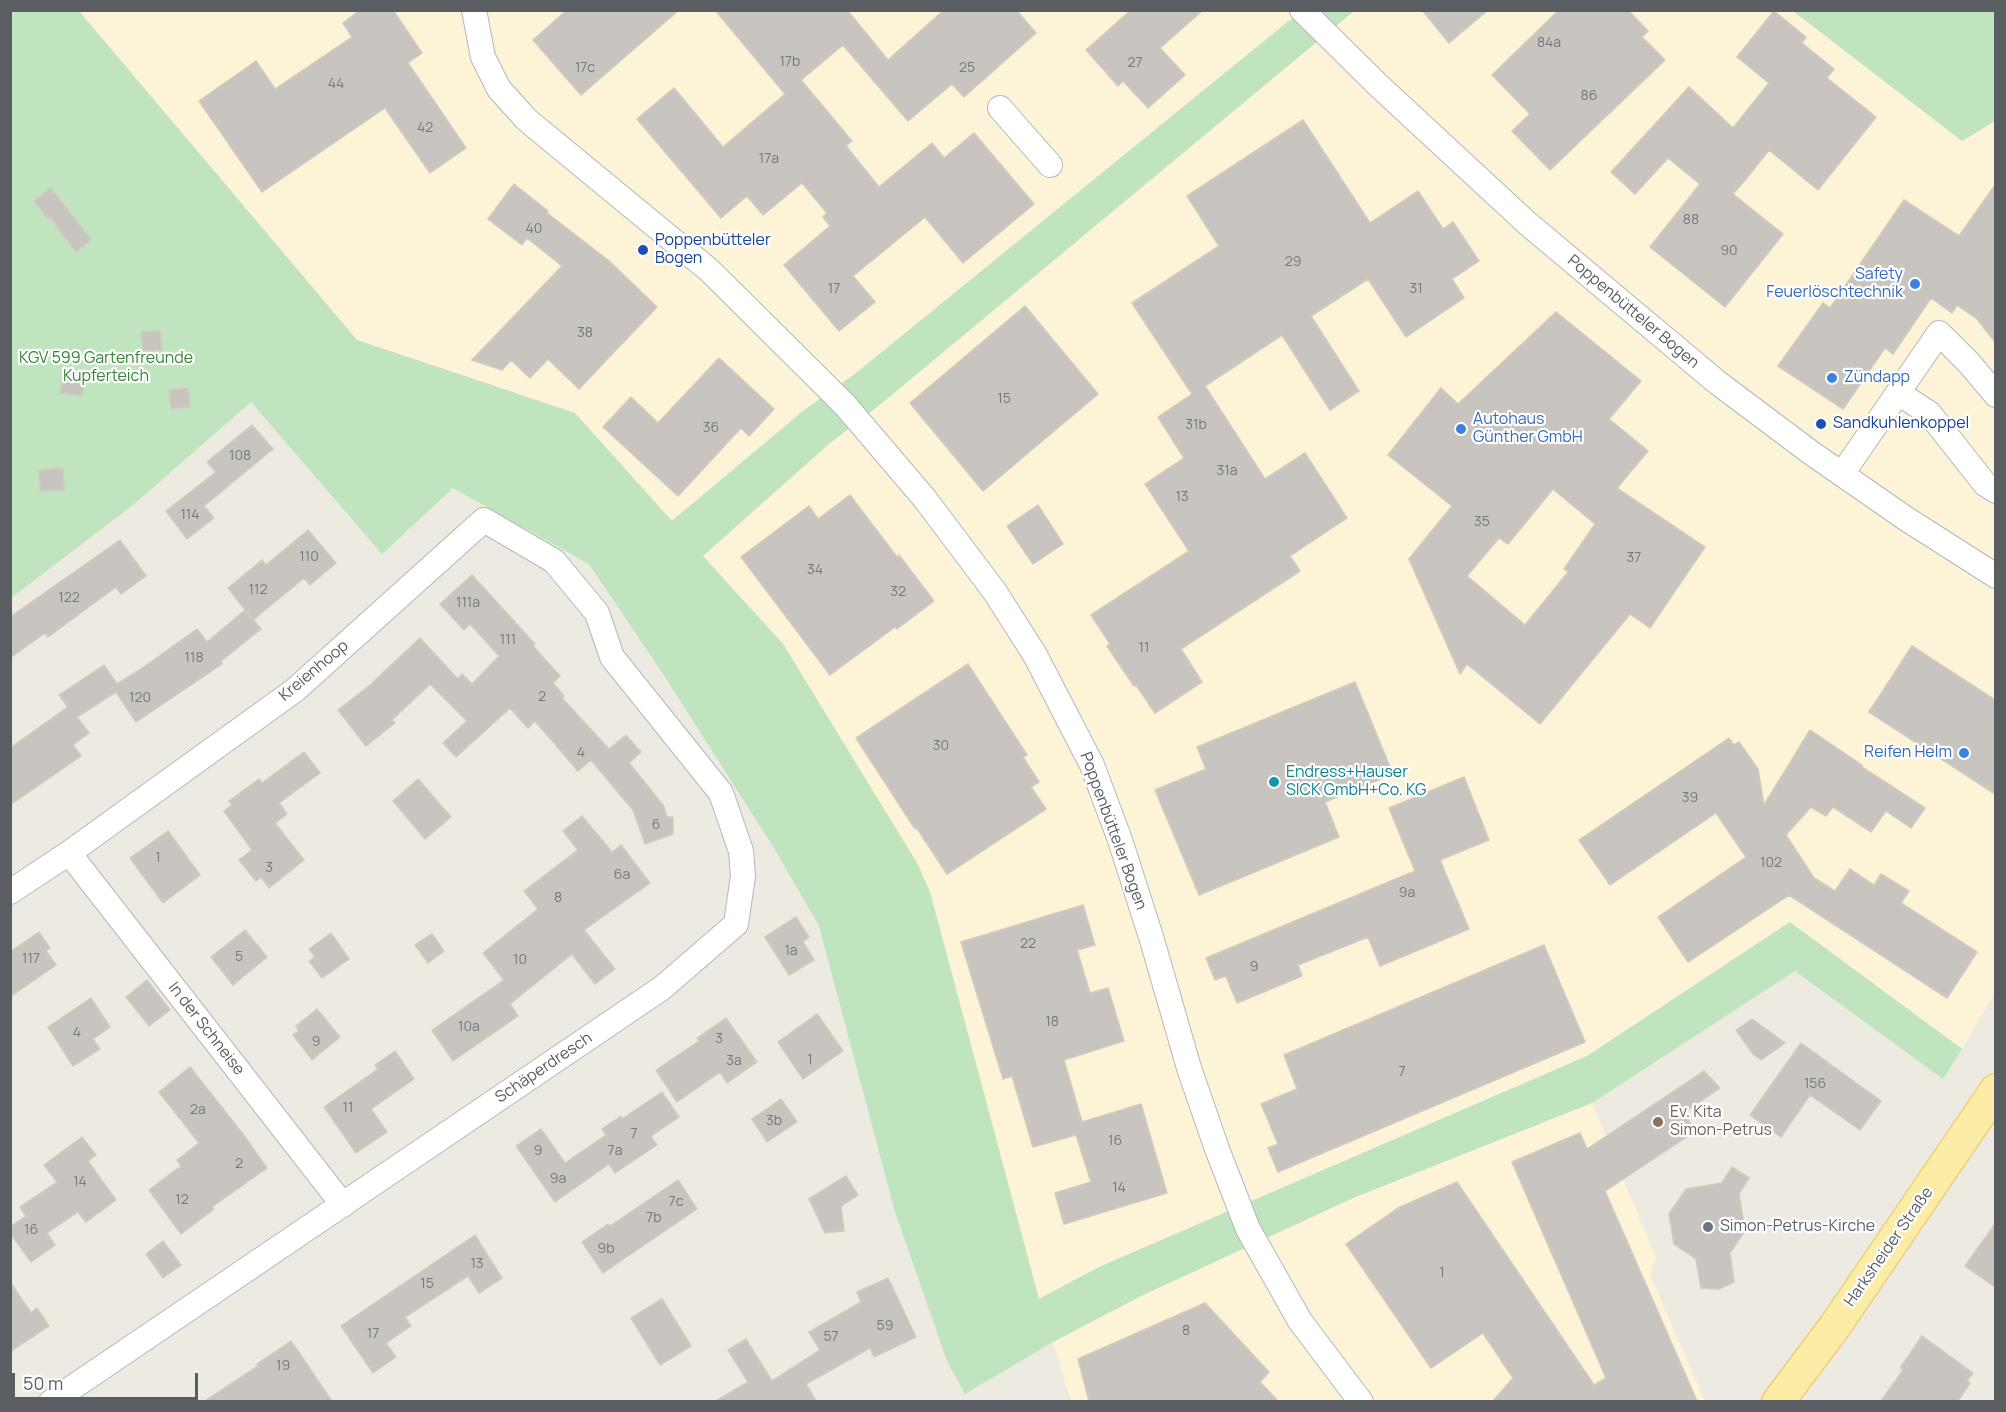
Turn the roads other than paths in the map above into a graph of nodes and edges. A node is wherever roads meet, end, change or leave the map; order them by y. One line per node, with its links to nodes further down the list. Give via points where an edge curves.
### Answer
1 (474, 10): 16 (street, Poppenbütteler Bogen, via 483,57 500,89 527,120 709,270 845,405 925,499 1001,601 1035,655 1092,765 1120,840 1189,1068 1248,1229 1300,1320)
2 (1302, 10): 7 (street, Poppenbütteler Bogen, via 1541,236 1718,383)
3 (1000, 108): 4 (street)
4 (1050, 165)
5 (1898, 393): 6 (street, via 1939,333); 7 (street); 8 (street, via 1929,413 1985,484)
6 (1995, 395)
7 (1842, 474): 9 (street, Poppenbütteler Bogen)
8 (1995, 491)
9 (1995, 576)
10 (597, 613): 11 (street, Kreienhoop, via 554,561 484,520 295,690); 14 (street, Schäperdresch, via 612,657 722,793 741,851 736,924 662,988)
11 (69, 853): 12 (street, Kreienhoop); 14 (street, In der Schneise)
12 (10, 892)
13 (1995, 1090): 17 (main road, Harksheider Straße, via 1841,1316)
14 (343, 1204): 15 (street, Schäperdresch)
15 (51, 1401)
16 (1361, 1401)
17 (1778, 1401)

